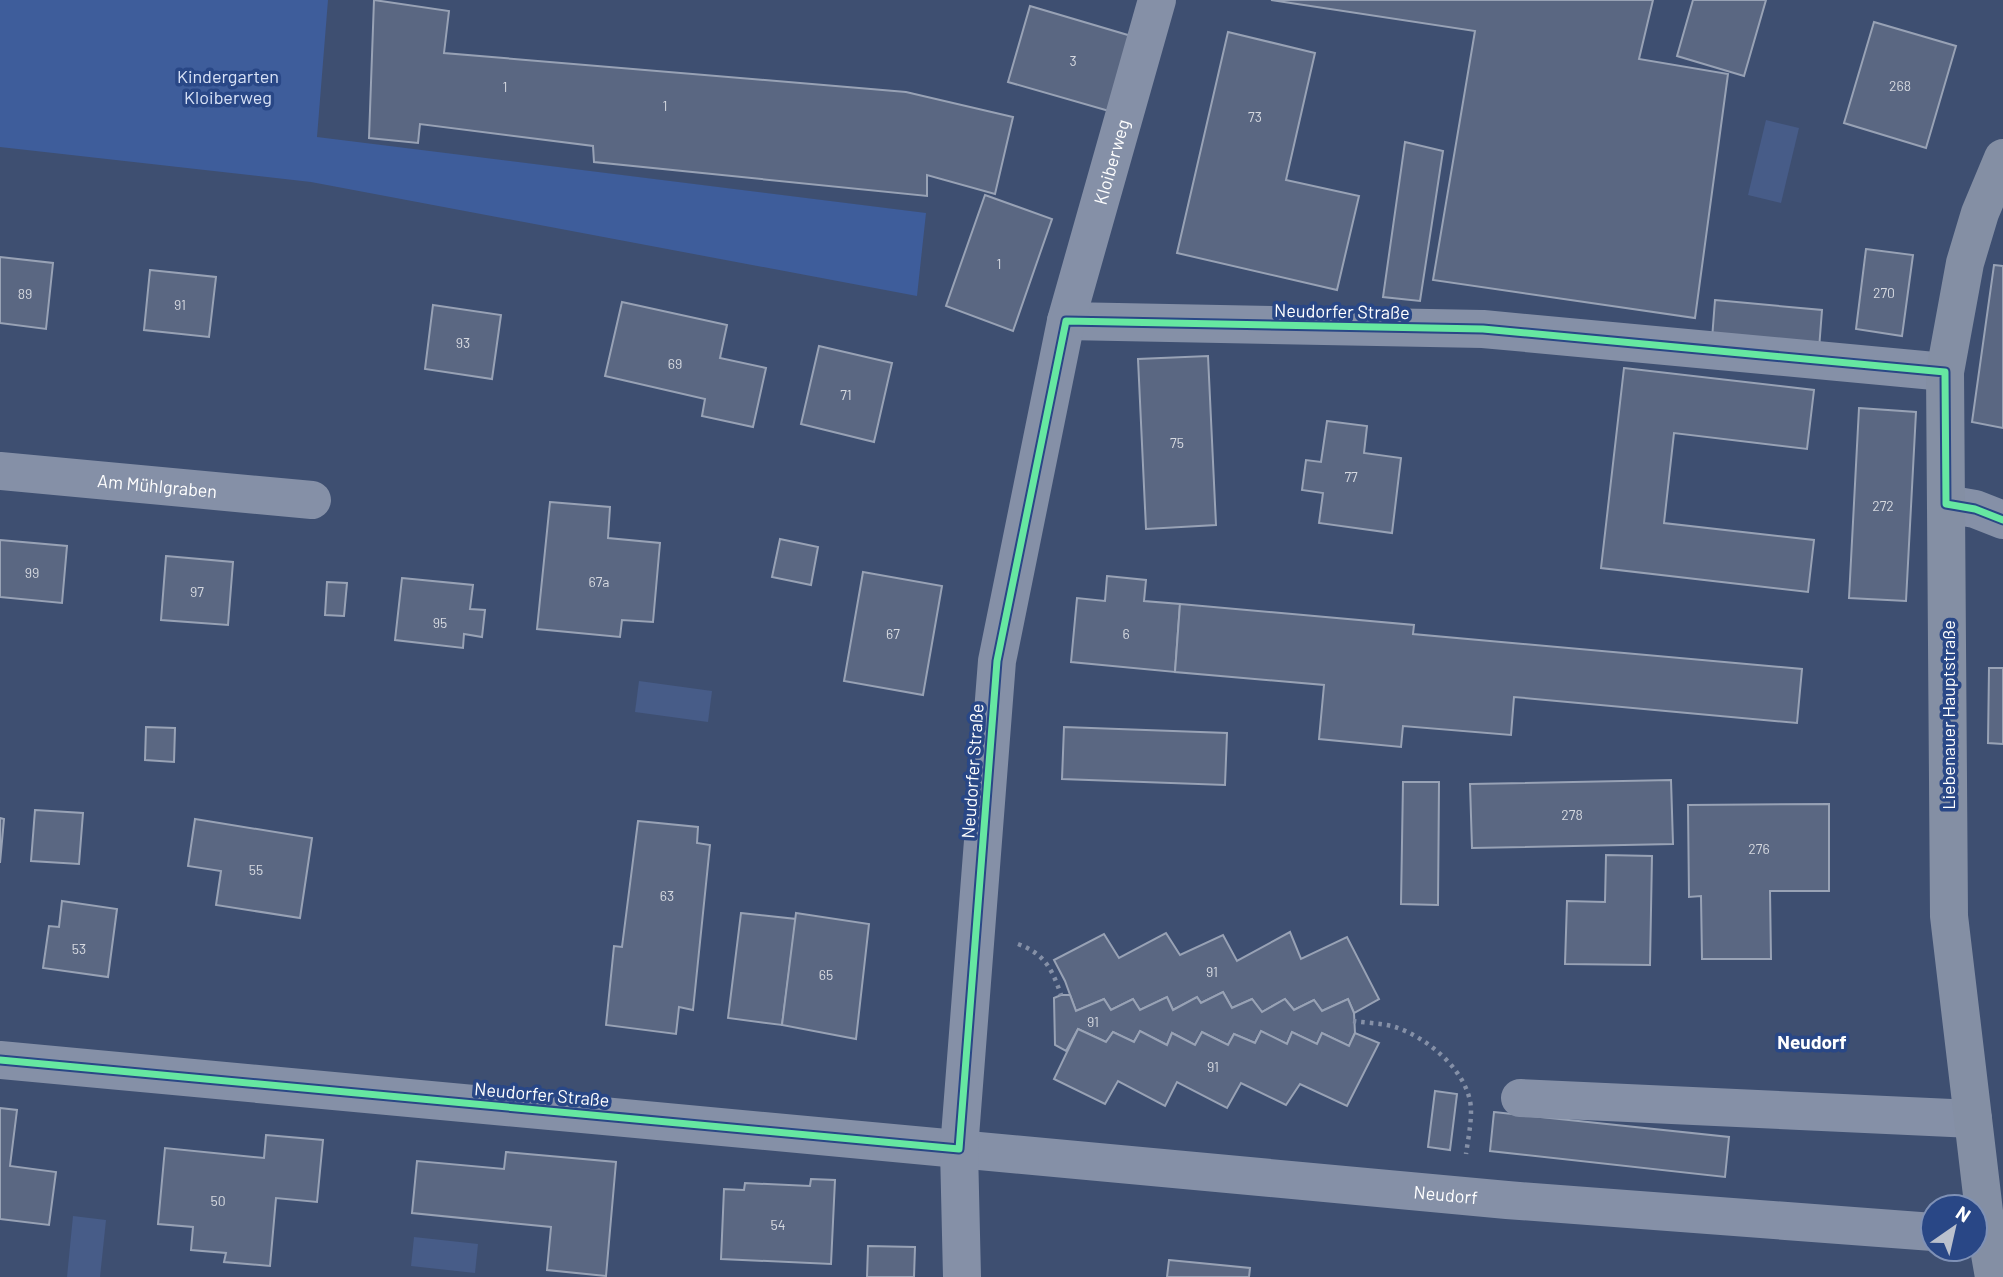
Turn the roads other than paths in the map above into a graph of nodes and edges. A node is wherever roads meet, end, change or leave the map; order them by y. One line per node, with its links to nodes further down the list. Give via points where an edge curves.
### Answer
1 (1157, 0): 3 (street, Kloiberweg)
2 (2003, 158): 4 (main road, Liebenauer Hauptstraße, via 1965,263)
3 (1066, 321): 4 (street, Neudorfer Straße, via 1483,329); 12 (street, Neudorfer Straße, via 997,661)
4 (1945, 372): 7 (main road, Liebenauer Hauptstraße)
5 (0, 471): 6 (street, Am Mühlgraben)
6 (312, 500)
7 (1946, 504): 8 (street); 11 (main road, Liebenauer Hauptstraße, via 1949,916)
8 (2003, 520)
9 (0, 1059): 12 (street, Neudorfer Straße)
10 (1520, 1098): 11 (street)
11 (1973, 1119): 13 (main road, Liebenauer Hauptstraße)
12 (959, 1149): 14 (street, Neudorf, via 1507,1200); 15 (street, Neudorfer Straße)
13 (1978, 1193)
14 (1919, 1231)
15 (962, 1277)

